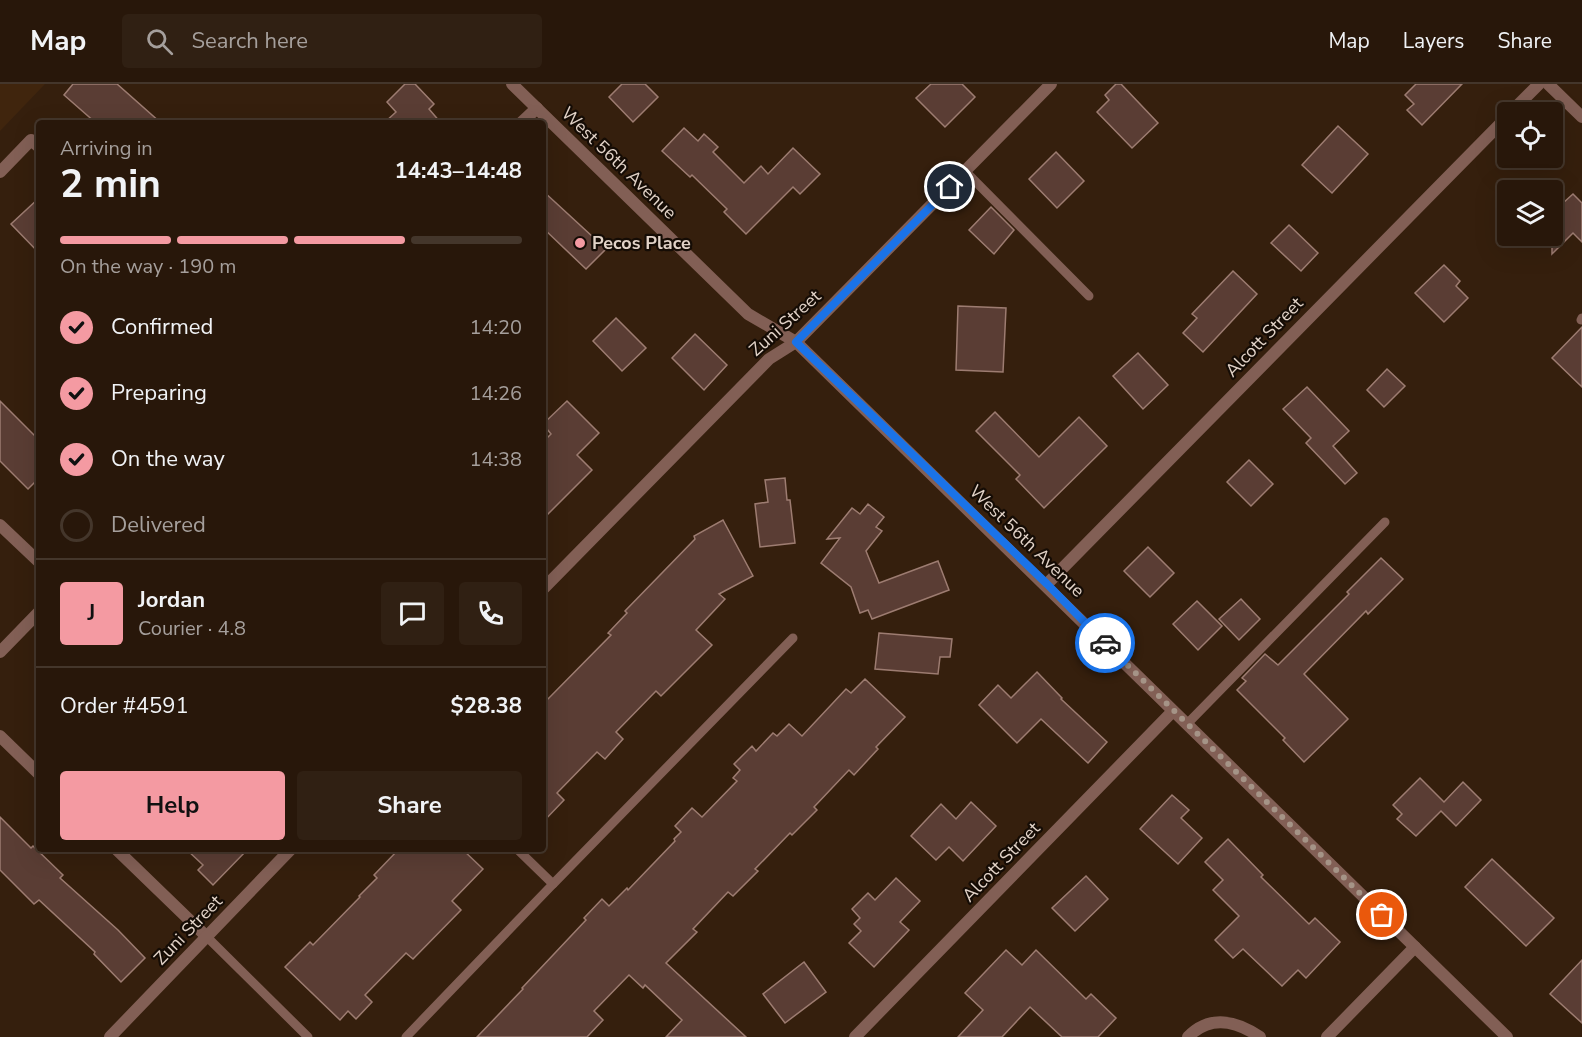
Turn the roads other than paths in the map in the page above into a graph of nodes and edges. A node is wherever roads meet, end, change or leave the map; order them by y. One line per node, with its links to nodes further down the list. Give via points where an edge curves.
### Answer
1 (512, 84): 6 (street, West 56th Avenue)
2 (1539, 84): 5 (street)
3 (1548, 84): 7 (street)
4 (1049, 85): 11 (street, Zuni Street)
5 (1521, 102)
6 (537, 108): 8 (street); 14 (street, West 56th Avenue, via 748,314)
7 (1582, 117)
8 (524, 120)
9 (1497, 127): 18 (street, Alcott Street)
10 (35, 143): 12 (street)
11 (965, 171): 13 (lane); 14 (street, Zuni Street)
12 (0, 172)
13 (1089, 296)
14 (796, 342): 18 (street, West 56th Avenue); 19 (street, Zuni Street, via 770,359)
15 (1385, 522): 24 (lane)
16 (0, 525): 17 (street)
17 (36, 559)
18 (1047, 584): 23 (street, West 56th Avenue)
19 (546, 586)
20 (36, 615): 22 (street)
21 (793, 638): 30 (lane)
22 (0, 652)
23 (1173, 711): 24 (street, West 56th Avenue); 36 (street, Alcott Street)
24 (1187, 724): 32 (street, West 56th Avenue)
25 (0, 736): 26 (street)
26 (36, 771)
27 (119, 852): 31 (street)
28 (288, 852): 31 (street, Zuni Street)
29 (520, 852): 30 (lane)
30 (553, 884): 35 (lane)
31 (207, 937): 33 (street, Zuni Street); 34 (lane)
32 (1415, 947): 39 (street); 40 (street, West 56th Avenue)
33 (110, 1037)
34 (308, 1037)
35 (406, 1037)
36 (855, 1037)
37 (1188, 1037): 38 (street, via 1213,1022 1223,1022)
38 (1260, 1037)
39 (1327, 1037)
40 (1507, 1037)

